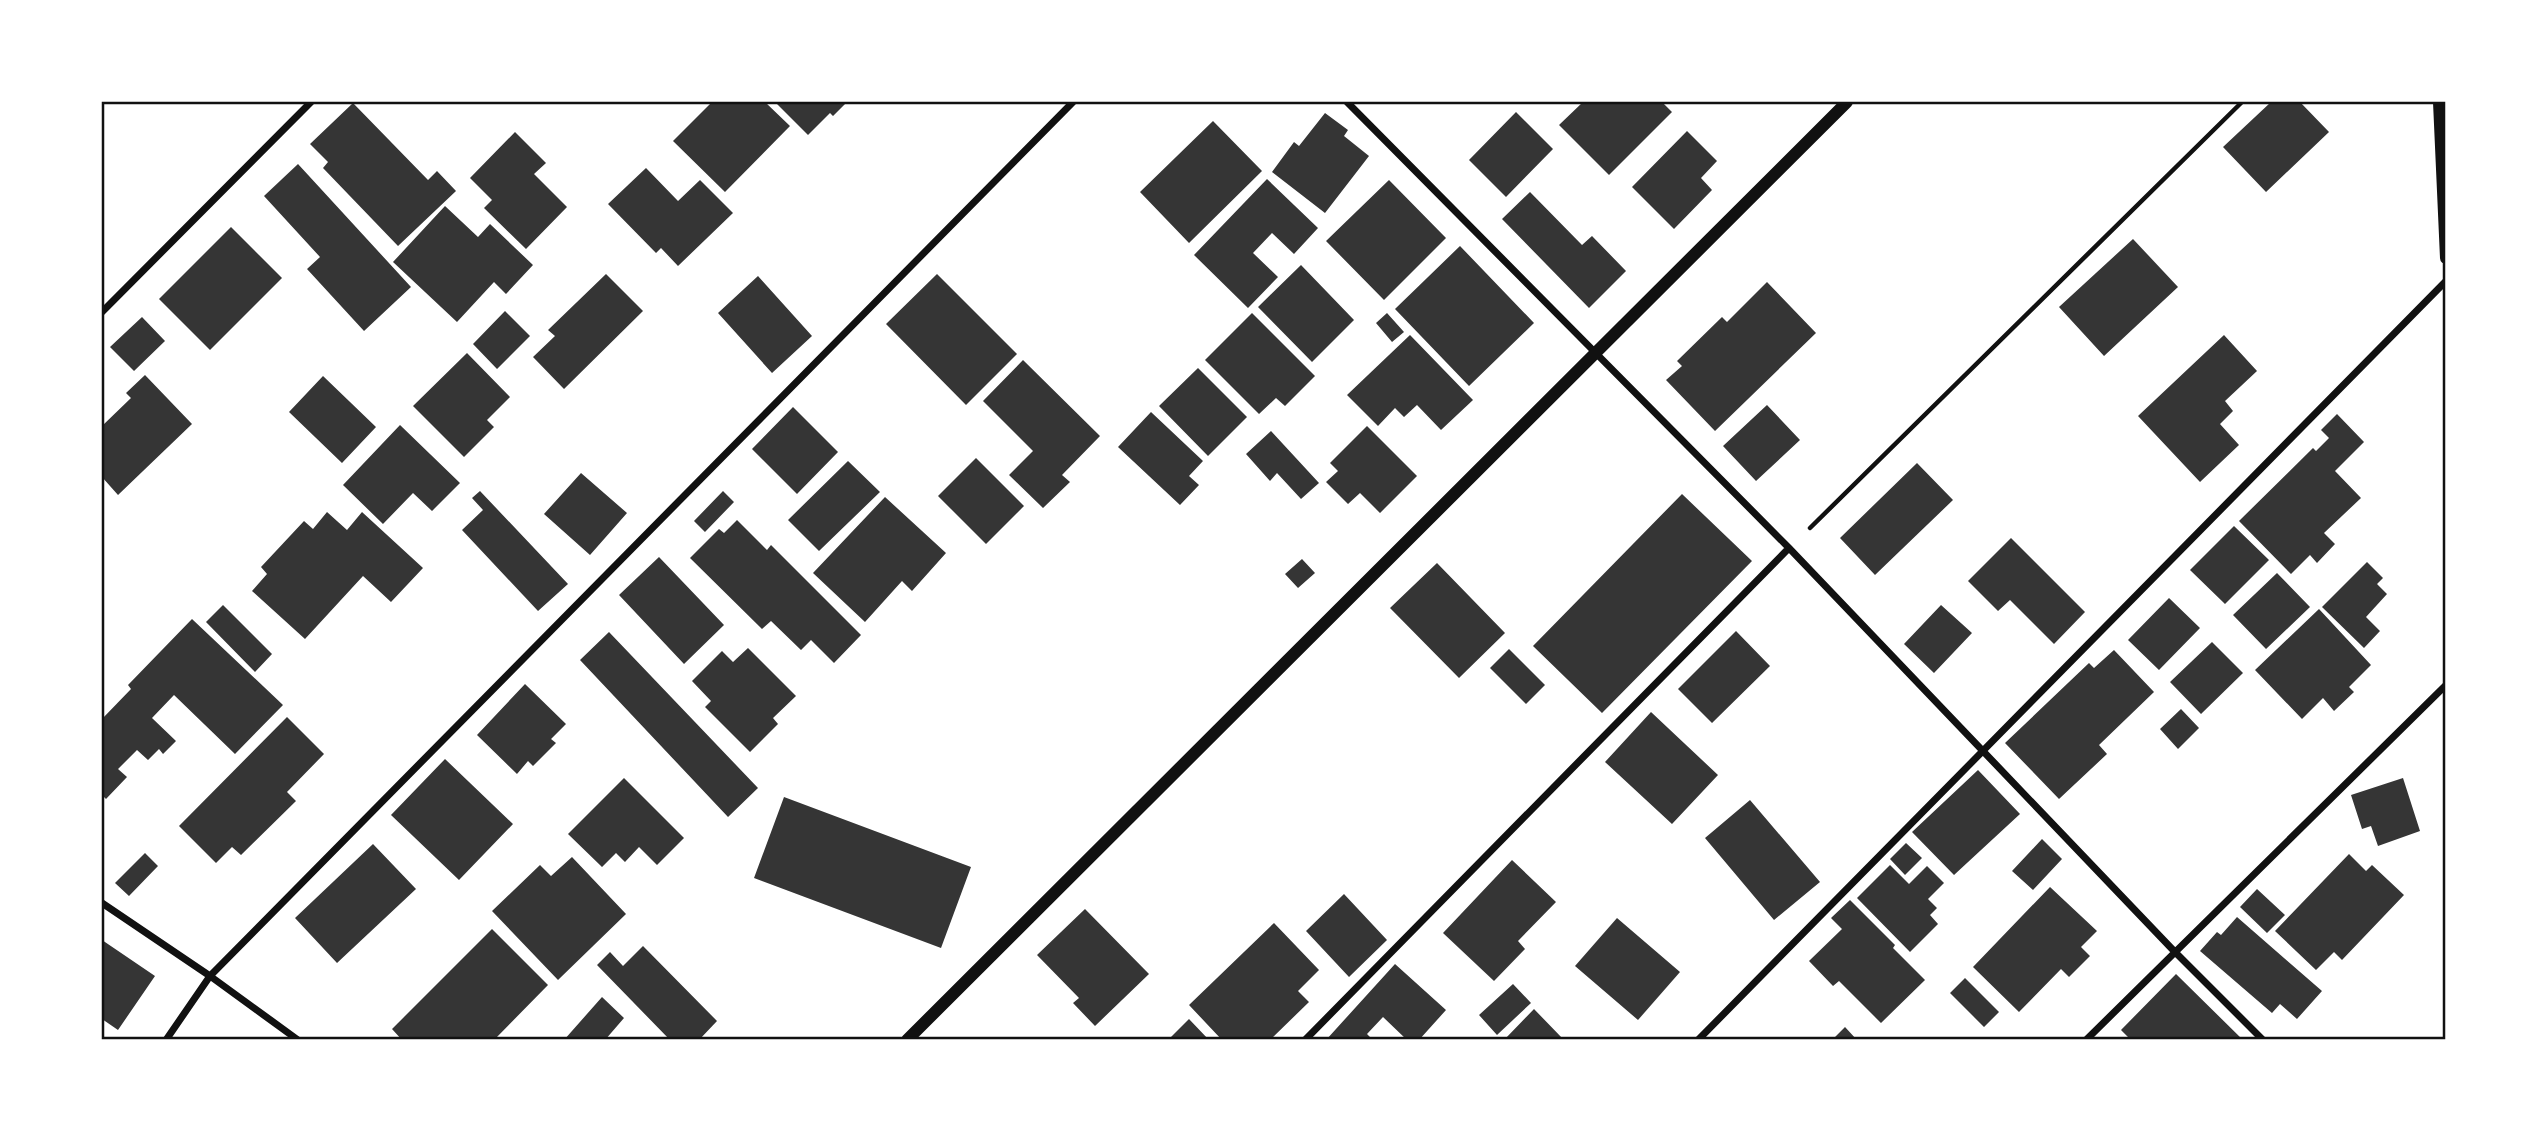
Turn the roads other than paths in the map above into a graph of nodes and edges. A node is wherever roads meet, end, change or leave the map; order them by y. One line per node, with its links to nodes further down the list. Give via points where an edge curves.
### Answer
1 (311, 102): 8 (street)
2 (1073, 102): 15 (street)
3 (1347, 102): 9 (street)
4 (1847, 102): 9 (street)
5 (2439, 102): 6 (street)
6 (2445, 258)
7 (2445, 281): 12 (street)
8 (102, 312)
9 (1595, 352): 10 (street); 18 (street)
10 (1789, 548): 12 (street); 19 (street)
11 (2445, 685): 14 (street)
12 (1982, 752): 14 (street); 20 (street)
13 (102, 903): 15 (street)
14 (2174, 951): 21 (street); 22 (street)
15 (210, 976): 16 (street); 17 (street)
16 (166, 1040)
17 (298, 1040)
18 (907, 1040)
19 (1305, 1040)
20 (1698, 1040)
21 (2086, 1040)
22 (2263, 1040)

